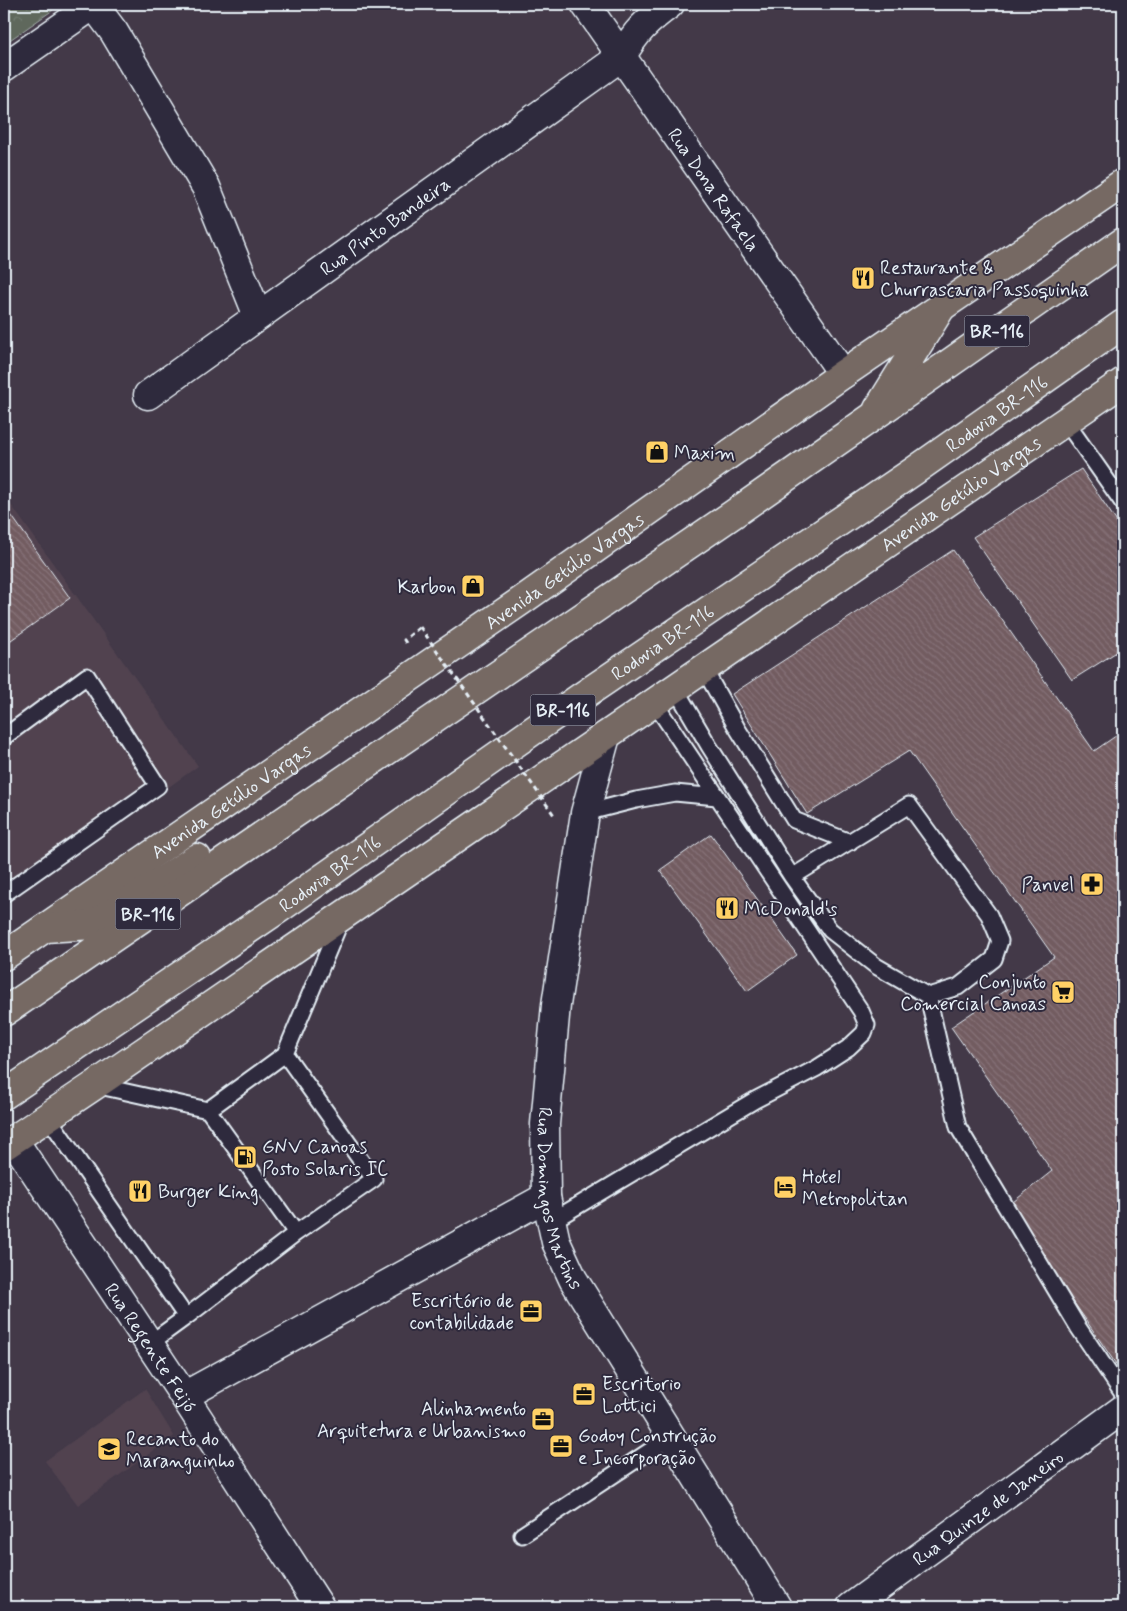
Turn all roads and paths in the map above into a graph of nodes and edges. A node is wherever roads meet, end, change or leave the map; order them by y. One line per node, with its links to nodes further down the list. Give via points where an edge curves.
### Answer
1 (94, 4): 5 (street); 9 (street, via 206,187)
2 (585, 4): 4 (street, Rua Dona Rafaela)
3 (670, 4): 4 (street, via 633,36)
4 (622, 56): 9 (street, Rua Pinto Bandeira); 11 (street, Rua Dona Rafaela)
5 (4, 67)
6 (1123, 182): 8 (main road, Avenida Getúlio Vargas)
7 (1123, 242): 14 (main road, BR-116)
8 (942, 306): 11 (main road, Avenida Getúlio Vargas); 14 (main road, BR-116)
9 (258, 316): 13 (street, Rua Pinto Bandeira)
10 (1123, 324): 36 (main road, Rodovia BR-116 / BR-116, via 280,908)
11 (843, 374): 30 (main road, Avenida Getúlio Vargas, via 530,596)
12 (1123, 382): 15 (main road, Avenida Getúlio Vargas)
13 (148, 395)
14 (871, 420): 25 (main road, BR-116)
15 (1066, 422): 16 (lane); 18 (main road, Avenida Getúlio Vargas)
16 (1123, 503)
17 (420, 627): 24 (path, bridge)
18 (704, 669): 19 (main road, Avenida Getúlio Vargas); 26 (lane, via 794,820)
19 (665, 695): 20 (main road, Avenida Getúlio Vargas); 22 (lane); 27 (lane, via 709,746)
20 (606, 736): 23 (street, Rua Domingos Martins); 29 (main road, Avenida Getúlio Vargas)
21 (4, 737): 28 (lane, via 88,676 158,786)
22 (717, 797): 23 (lane, via 675,793); 40 (lane, via 861,1011 867,1025 864,1033 848,1048 816,1068)
23 (585, 813): 40 (street, Rua Domingos Martins, via 549,1065 545,1124)
24 (554, 814)
25 (291, 817): 30 (main road, BR-116, via 240,830 93,926); 33 (main road, BR-116)
26 (850, 842): 27 (lane); 32 (lane, via 909,805 989,915 1000,941 994,959 958,987)
27 (792, 877): 32 (lane, via 830,930 876,966)
28 (4, 894)
29 (342, 916): 34 (lane); 35 (main road, Avenida Getúlio Vargas)
30 (46, 928): 31 (main road, Avenida Getúlio Vargas)
31 (4, 956)
32 (928, 996): 44 (lane, via 958,1127 1078,1326)
33 (4, 1012)
34 (285, 1054): 37 (lane); 41 (lane, via 374,1179)
35 (95, 1085): 37 (lane); 38 (main road, Avenida Getúlio Vargas)
36 (4, 1095)
37 (208, 1110): 41 (lane)
38 (48, 1117): 39 (main road, Avenida Getúlio Vargas); 42 (lane)
39 (8, 1143): 43 (street, Rua Regente Feijó)
40 (549, 1209): 45 (street); 47 (street, Rua Domingos Martins, via 556,1242 573,1279)
41 (296, 1233): 42 (lane)
42 (186, 1316): 43 (lane)
43 (149, 1344): 45 (street, Rua Regente Feijó)
44 (1123, 1394)
45 (184, 1396): 49 (street, Rua Regente Feijó)
46 (1123, 1409): 51 (street, Rua Quinze de Janeiro)
47 (671, 1437): 48 (lane); 50 (street, Rua Domingos Martins)
48 (522, 1535)
49 (320, 1607)
50 (777, 1607)
51 (851, 1607)

